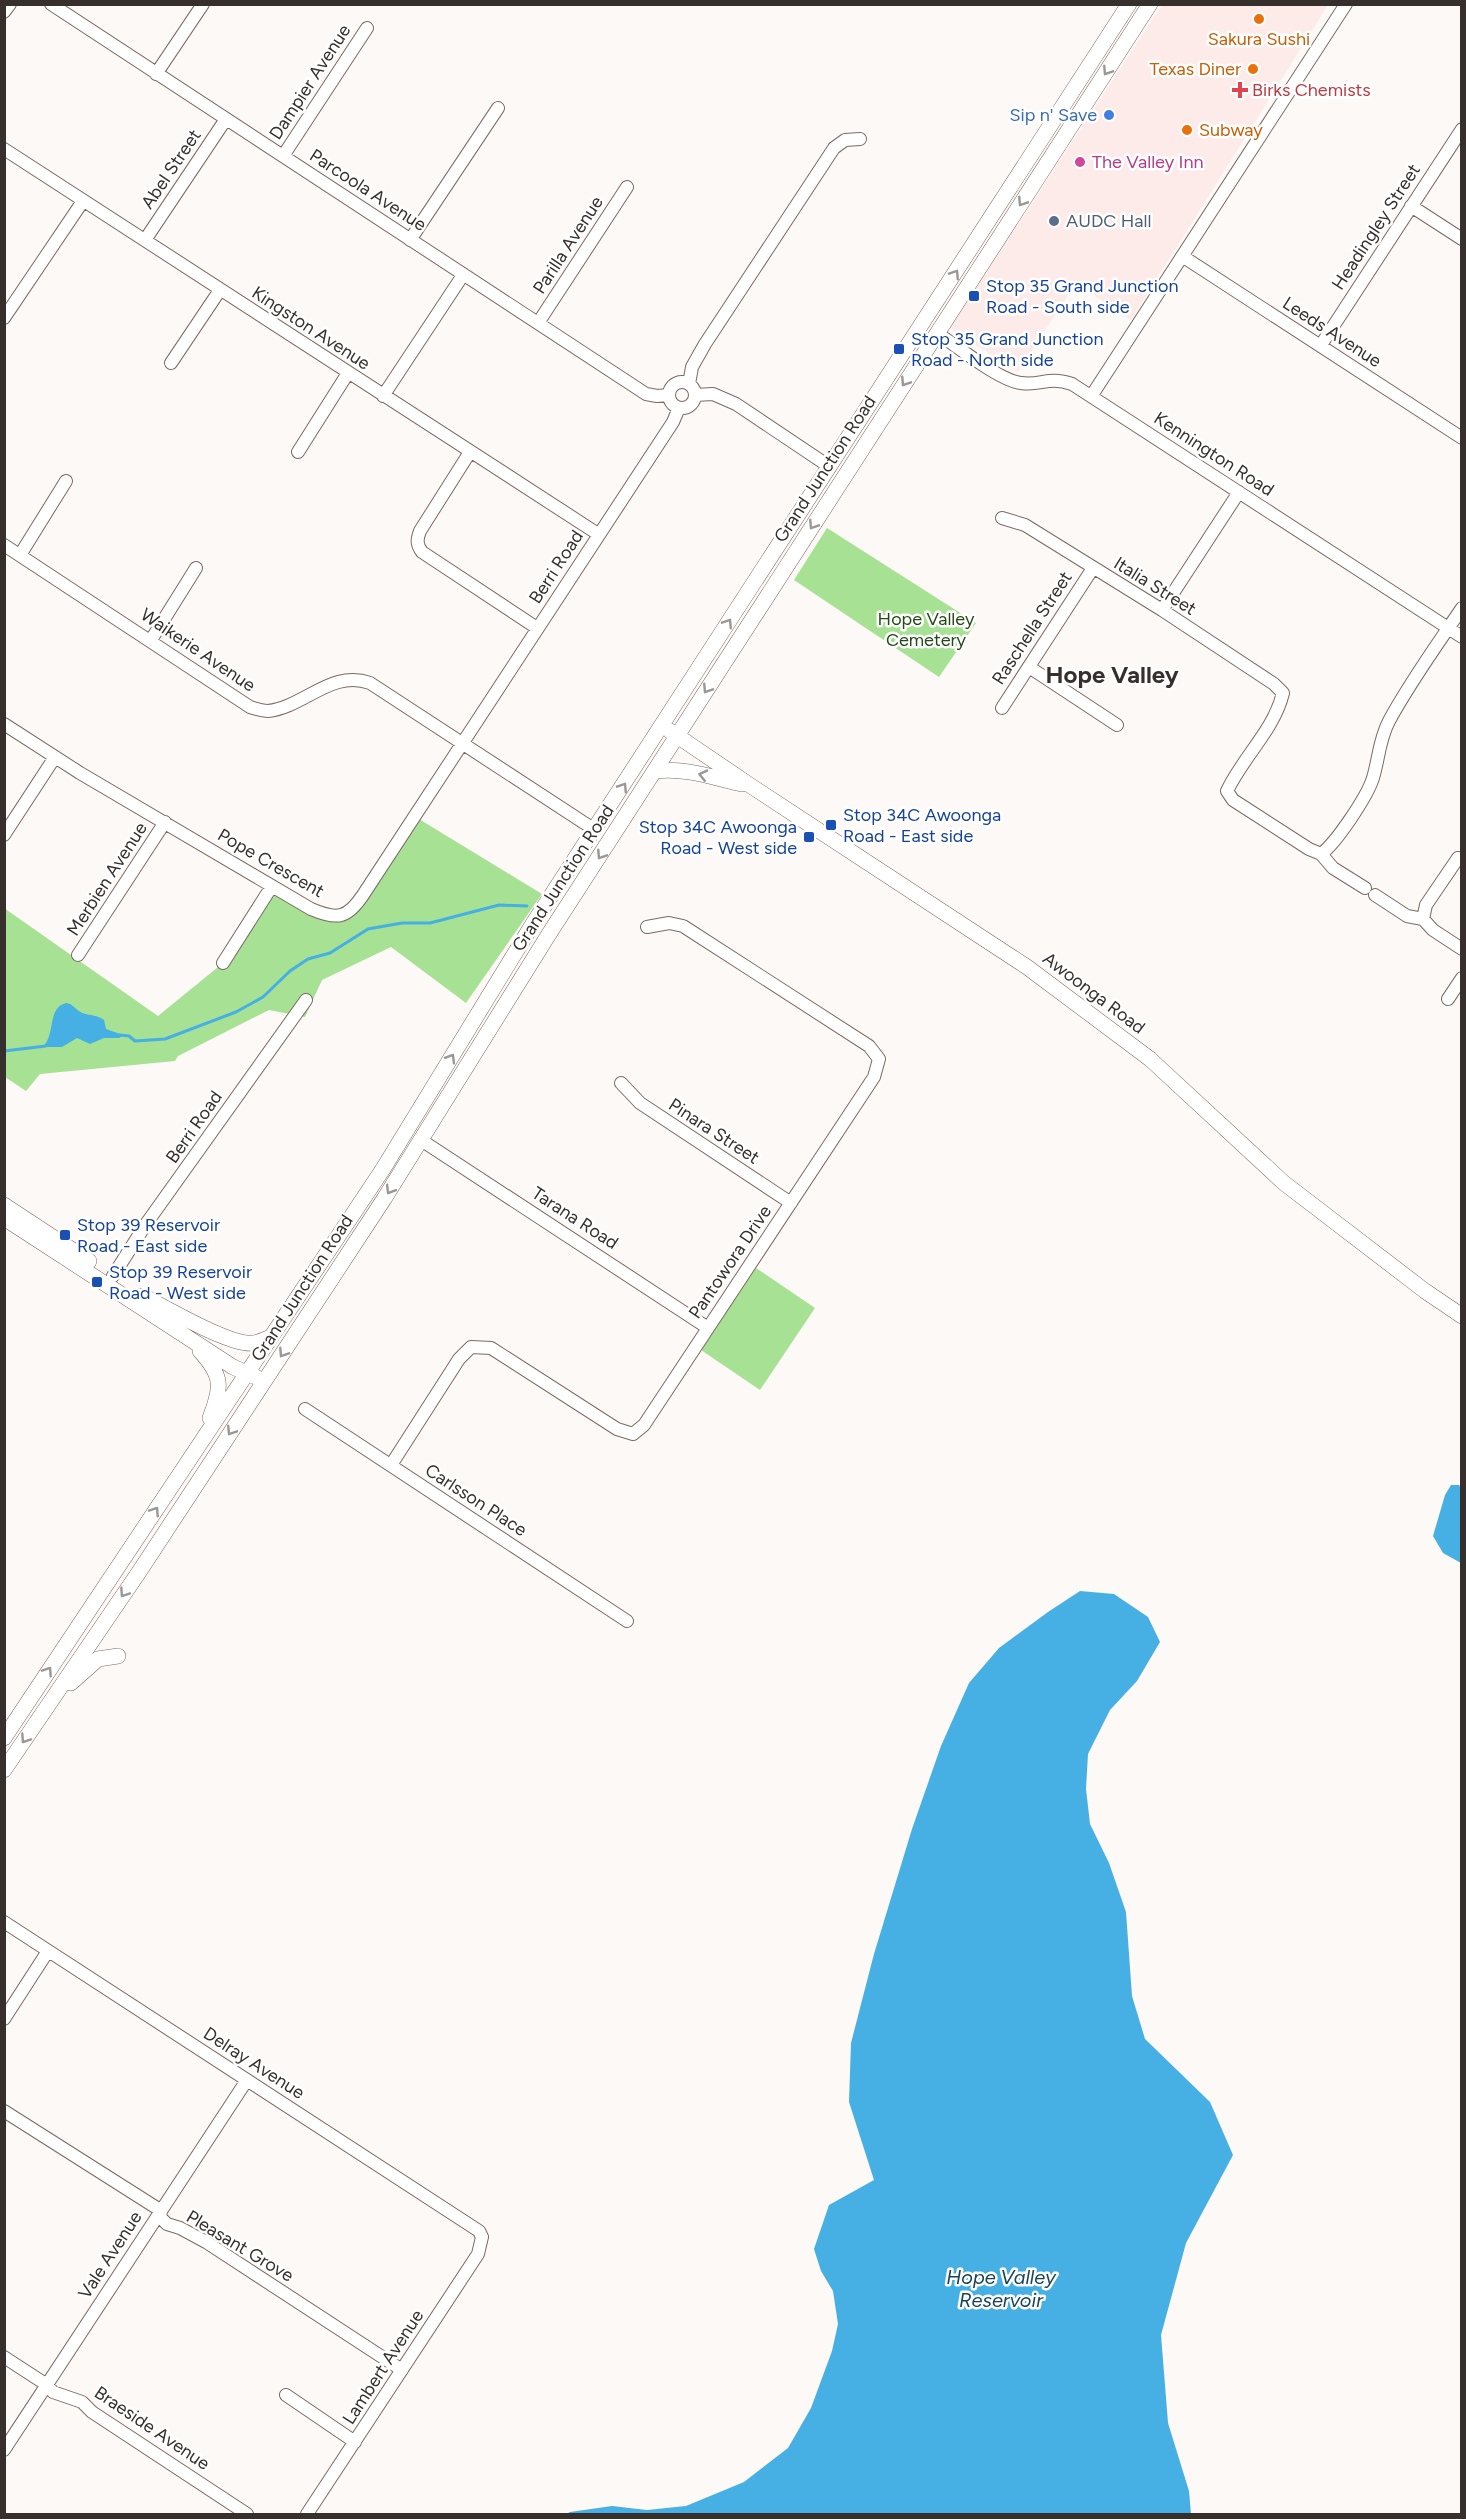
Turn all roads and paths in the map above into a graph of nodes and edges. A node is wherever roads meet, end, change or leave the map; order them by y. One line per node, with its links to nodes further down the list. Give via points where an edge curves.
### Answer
1 (10, 4): 7 (street)
2 (51, 4): 11 (street, Parcoola Avenue)
3 (203, 4): 11 (street)
4 (1129, 4): 10 (main road, Grand Junction Road)
5 (1150, 4): 9 (main road, Grand Junction Road)
6 (1346, 4): 26 (street)
7 (4, 12)
8 (367, 28): 18 (street, Dampier Avenue)
9 (1132, 32): 10 (main road); 19 (main road, Grand Junction Road, one-way to 19)
10 (1102, 45): 17 (main road, Grand Junction Road)
11 (156, 74): 13 (street, Parcoola Avenue)
12 (498, 108): 25 (street)
13 (226, 119): 18 (street, Parcoola Avenue); 24 (street, Abel Street)
14 (1461, 129): 22 (street, Headingley Street)
15 (860, 139): 36 (street, via 844,140 834,148 705,344 692,367)
16 (4, 149): 21 (street, Kingston Avenue)
17 (1035, 149): 19 (main road); 31 (main road, Grand Junction Road, one-way to 17)
18 (283, 156): 25 (street, Parcoola Avenue)
19 (1050, 160): 32 (main road, Grand Junction Road, one-way to 32)
20 (627, 187): 30 (street, Parilla Avenue)
21 (83, 201): 24 (street, Kingston Avenue); 29 (street)
22 (1411, 206): 23 (street); 33 (street, Headingley Street)
23 (1461, 238)
24 (145, 240): 28 (street, Kingston Avenue)
25 (410, 240): 27 (street, Parcoola Avenue)
26 (1182, 256): 33 (street, Leeds Avenue); 38 (street)
27 (463, 275): 30 (street, Parcoola Avenue); 39 (street)
28 (220, 290): 34 (street); 35 (street, Kingston Avenue)
29 (4, 318)
30 (538, 322): 37 (street, Parcoola Avenue, via 646,394)
31 (923, 323): 32 (main road); 44 (main road, Grand Junction Road)
32 (937, 333): 38 (street, Kennington Road, via 1008,380 1023,384 1057,379); 45 (main road, Grand Junction Road, one-way to 45)
33 (1321, 345): 41 (street, Leeds Avenue)
34 (171, 363)
35 (348, 373): 39 (street, Kingston Avenue); 42 (street)
36 (692, 389): 37 (street, via 682,382 674,384); 40 (street, via 692,403); 44 (street, via 736,404)
37 (669, 395): 40 (street, via 671,403)
38 (1092, 395): 47 (street, Kennington Road)
39 (383, 396): 43 (street, Kingston Avenue)
40 (679, 408): 49 (street, Berri Road)
41 (1461, 438)
42 (298, 452)
43 (470, 452): 49 (street, Kingston Avenue); 56 (street, via 420,531 418,547)
44 (830, 467): 45 (main road); 64 (main road, Grand Junction Road, one-way to 44)
45 (844, 476): 65 (main road, Grand Junction Road, one-way to 65)
46 (66, 481): 51 (street)
47 (1239, 492): 55 (street); 57 (street, Kennington Road)
48 (1002, 519): 53 (street, Italia Street, via 1025,525)
49 (598, 534): 56 (street, Berri Road)
50 (4, 545): 51 (street, Waikerie Avenue)
51 (20, 555): 59 (street, Waikerie Avenue)
52 (196, 568): 59 (street)
53 (1093, 568): 55 (street, Italia Street); 60 (street, Raschella Street)
54 (1461, 608): 57 (street)
55 (1162, 610): 73 (street, Italia Street, via 1283,693 1278,711 1227,791 1233,800)
56 (537, 628): 66 (street, Berri Road)
57 (1448, 628): 58 (street, Kennington Road); 73 (street, via 1389,721 1365,795 1330,848)
58 (1461, 637)
59 (151, 640): 66 (street, Waikerie Avenue, via 250,707 266,711 279,708 343,680 358,679 370,683)
60 (1029, 667): 61 (street, Raschella Street); 63 (street)
61 (1002, 708)
62 (4, 724): 67 (street, Pope Crescent)
63 (1117, 725)
64 (663, 726): 65 (main road, Awoonga Road); 71 (main road, Grand Junction Road, one-way to 64)
65 (677, 735): 68 (main road, Grand Junction Road); 69 (main road, Awoonga Road)
66 (461, 744): 71 (street, Waikerie Avenue); 75 (street, Pope Crescent, via 355,907 344,916 328,916)
67 (55, 757): 70 (street, Pope Crescent); 72 (street)
68 (655, 771): 69 (main road, one-way to 68, via 686,771); 86 (main road, Grand Junction Road, one-way to 86)
69 (751, 786): 93 (main road, Awoonga Road, via 1027,967 1150,1059 1284,1183)
70 (165, 822): 75 (street, Pope Crescent); 79 (street, Merbien Avenue)
71 (594, 830): 85 (main road, Grand Junction Road, one-way to 71)
72 (4, 835)
73 (1321, 854): 76 (street, via 1333,868 1407,916)
74 (1458, 858): 76 (street, via 1426,905)
75 (272, 886): 80 (street)
76 (1423, 919): 78 (street)
77 (647, 927): 88 (street, Pantowora Drive, via 669,923 683,926 869,1046 879,1059 874,1077)
78 (1461, 949)
79 (78, 955)
80 (223, 963)
81 (1461, 978): 82 (street)
82 (1448, 999)
83 (306, 1000): 91 (street, Berri Road)
84 (621, 1083): 88 (street, Pinara Street, via 640,1103)
85 (420, 1108): 86 (main road); 87 (main road, Grand Junction Road)
86 (421, 1140): 87 (main road, via 406,1147); 94 (street, Tarana Road); 98 (main road, Grand Junction Road, one-way to 98)
87 (383, 1169): 96 (main road, Grand Junction Road)
88 (791, 1203): 94 (street, Pantowora Drive)
89 (4, 1205): 91 (main road)
90 (4, 1218): 91 (main road)
91 (110, 1280): 92 (main road); 95 (main road)
92 (143, 1296): 96 (main road, via 240,1341 252,1344); 97 (main road, via 239,1359)
93 (1461, 1316)
94 (708, 1328): 101 (street, Pantowora Drive, via 644,1425 633,1434 617,1429 490,1348 471,1347 459,1359)
95 (186, 1336): 97 (main road, via 233,1367); 100 (main road, via 213,1366 220,1382 216,1405)
96 (272, 1337): 97 (main road, Grand Junction Road)
97 (248, 1372): 98 (main road); 100 (main road, Grand Junction Road)
98 (263, 1382): 104 (main road, Grand Junction Road, one-way to 104)
99 (305, 1409): 101 (street, Carlsson Place)
100 (199, 1446): 102 (main road, Grand Junction Road, one-way to 100)
101 (391, 1465): 103 (street, Carlsson Place)
102 (88, 1612): 104 (main road); 105 (main road, Grand Junction Road)
103 (627, 1621)
104 (104, 1623): 106 (main road, Grand Junction Road)
105 (78, 1628): 106 (main road); 109 (main road, Grand Junction Road, one-way to 105)
106 (94, 1638): 108 (main road, Grand Junction Road)
107 (118, 1656): 108 (main road, via 93,1662)
108 (48, 1705): 110 (main road, Grand Junction Road, one-way to 110)
109 (4, 1738)
110 (4, 1770)
111 (4, 1922): 112 (street, Delray Avenue)
112 (48, 1951): 113 (street); 114 (street, Delray Avenue)
113 (4, 2019)
114 (247, 2080): 116 (street, Vale Avenue); 117 (street, Delray Avenue, via 479,2231)
115 (4, 2111): 116 (street, Pleasant Grove)
116 (160, 2210): 119 (street, Pleasant Grove, via 167,2224 206,2242); 120 (street, Vale Avenue)
117 (482, 2237): 119 (street, Lambert Avenue, via 478,2254)
118 (4, 2357): 120 (street, Braeside Avenue)
119 (402, 2370): 122 (street, Lambert Avenue)
120 (47, 2385): 123 (street, Vale Avenue); 124 (street, Braeside Avenue, via 53,2392 82,2402)
121 (286, 2395): 122 (street)
122 (355, 2442): 125 (street, Lambert Avenue)
123 (4, 2450)
124 (247, 2514)
125 (307, 2514)

